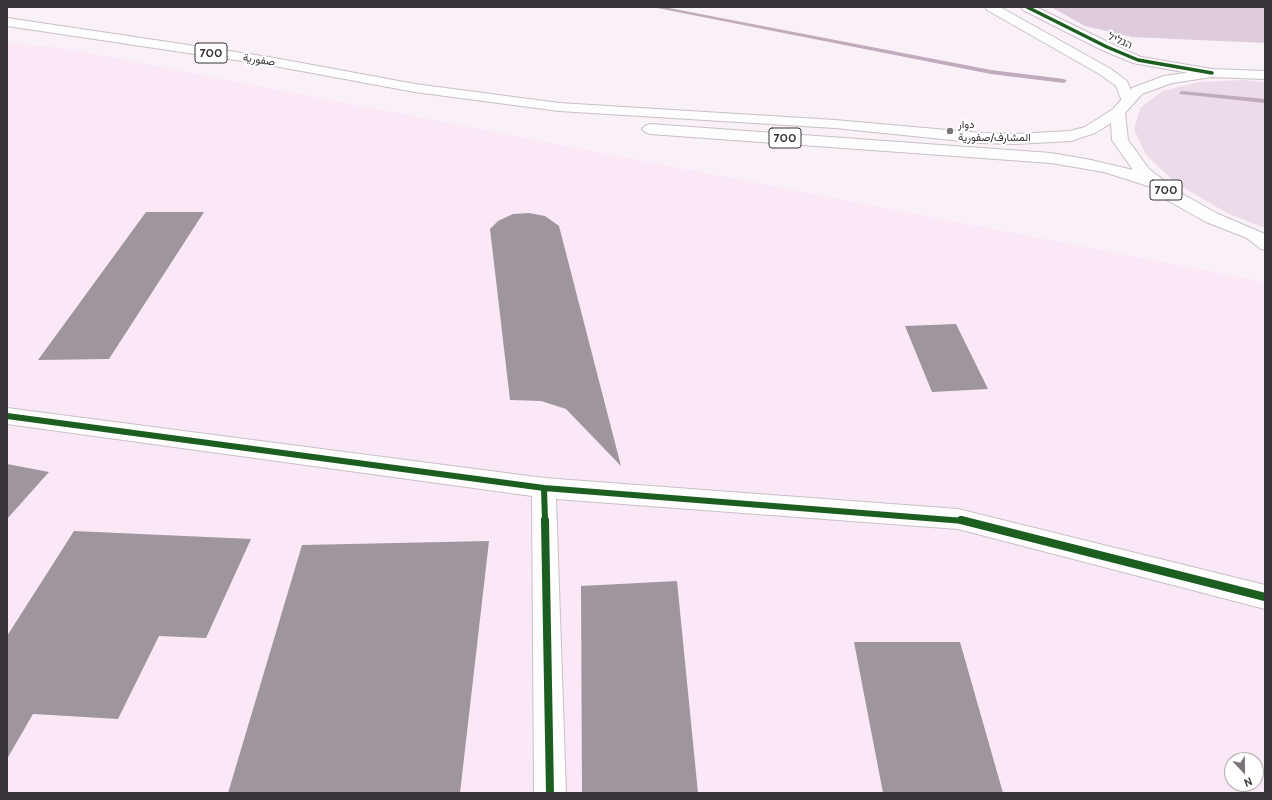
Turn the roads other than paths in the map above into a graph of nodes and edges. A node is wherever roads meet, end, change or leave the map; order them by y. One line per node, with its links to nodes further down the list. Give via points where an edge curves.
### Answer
1 (991, 7): 7 (main road, via 1106,72 1122,84)
2 (1026, 7): 4 (main road, הגליל, via 1138,60)
3 (7, 22): 6 (main road, صفورية / 700, via 269,61)
4 (1212, 73): 5 (main road, 700); 7 (main road, 700, via 1169,79 1137,92)
5 (1265, 75)
6 (415, 88): 7 (main road, 700, via 559,107 835,124 1014,139 1071,136 1090,130); 8 (main road, 700, via 524,113)
7 (1123, 107): 10 (main road, 700, via 1120,140 1143,172)
8 (599, 124)
9 (635, 128): 10 (main road, 700, via 1051,158 1104,166)
10 (1156, 182): 11 (main road, 700, via 1173,196 1212,218)
11 (1247, 233): 12 (main road, 700); 13 (lane)
12 (1265, 240)
13 (1265, 246)
14 (7, 416): 15 (main road)
15 (544, 488): 16 (main road, via 958,519); 17 (main road)
16 (1265, 597)
17 (550, 793)

